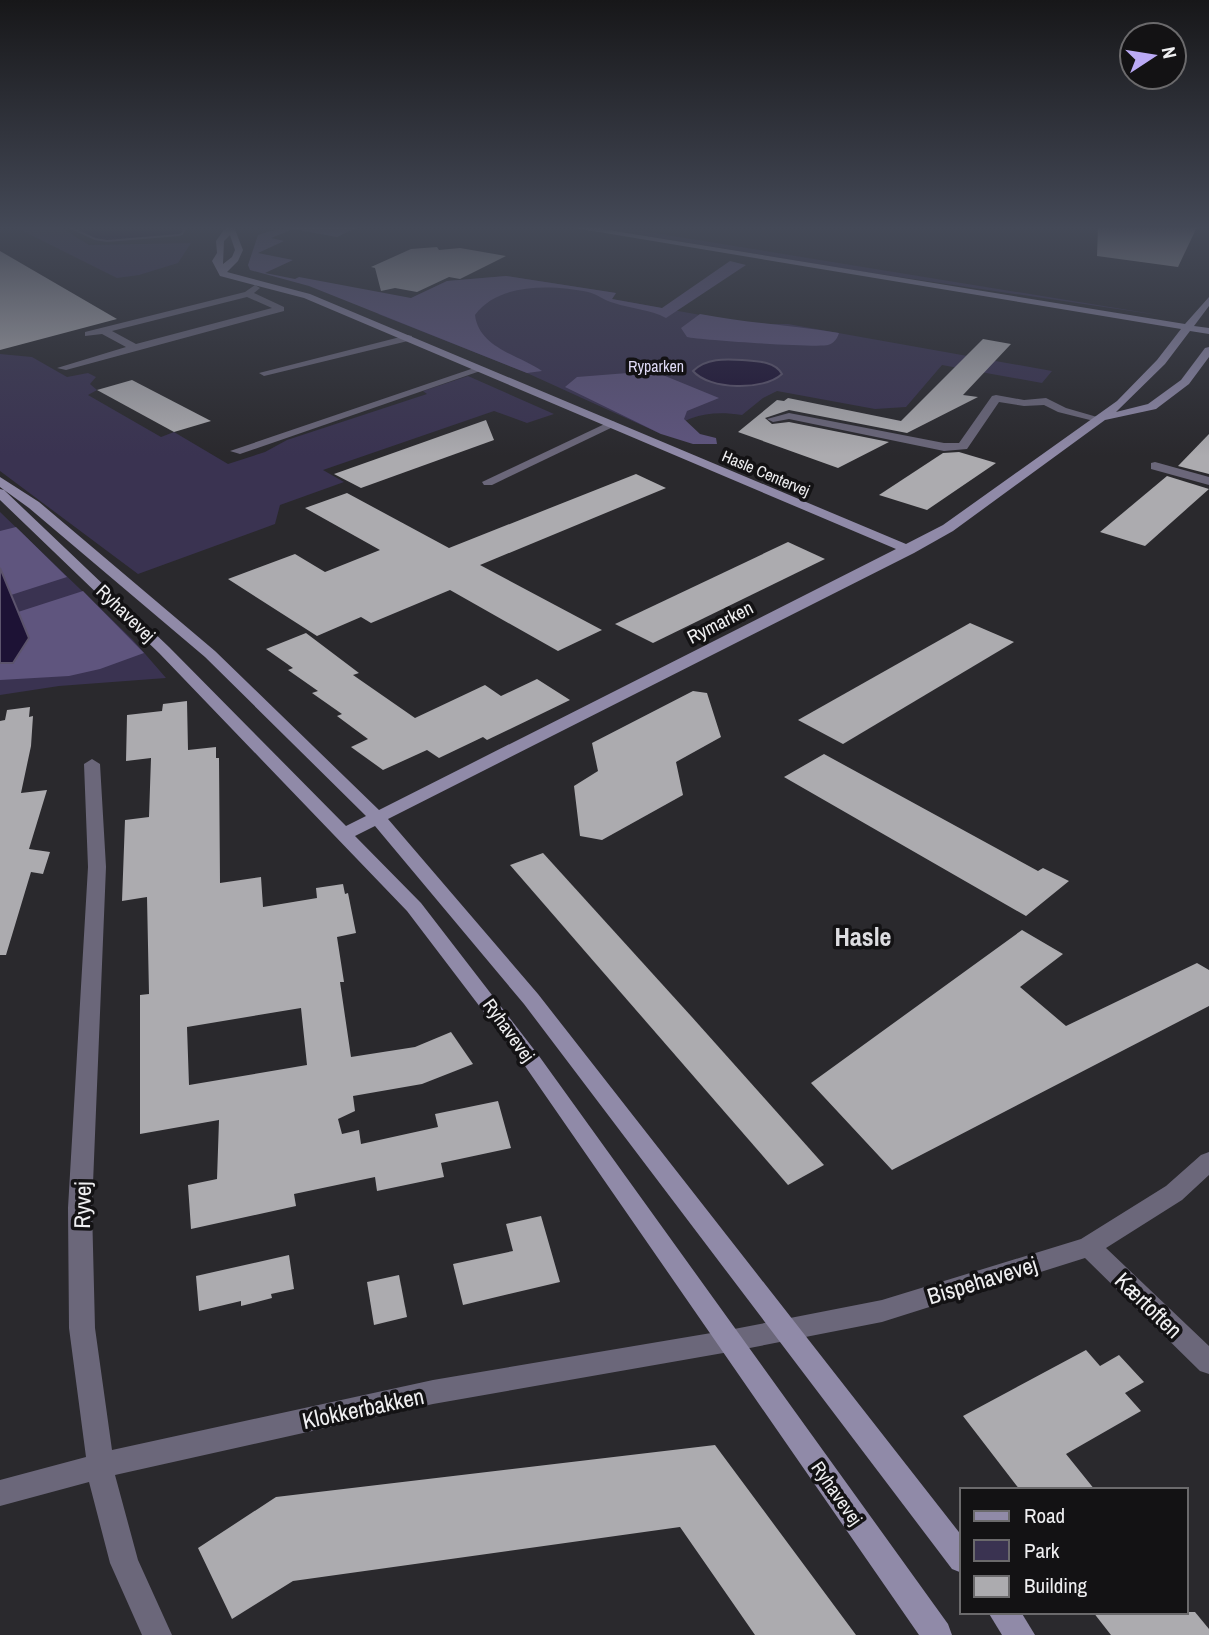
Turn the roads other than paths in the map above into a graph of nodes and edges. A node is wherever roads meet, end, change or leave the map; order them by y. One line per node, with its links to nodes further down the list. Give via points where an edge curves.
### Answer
1 (210, 303): 12 (street)
2 (268, 303): 16 (street, via 281,309)
3 (325, 303): 15 (street, Hasle Centervej)
4 (1038, 303): 11 (street)
5 (1106, 303): 7 (street)
6 (1206, 303): 9 (street, Rymarken)
7 (1172, 314)
8 (1184, 316): 9 (street)
9 (1196, 317): 10 (street); 11 (street, Rymarken)
10 (1209, 320)
11 (1188, 328): 13 (street); 22 (street, Rymarken, via 1121,403)
12 (102, 330): 14 (street); 16 (street)
13 (1209, 331)
14 (89, 334)
15 (408, 338): 19 (street, Hasle Centervej); 20 (street)
16 (135, 348): 18 (street)
17 (1209, 350): 22 (street, Rymarken, via 1185,382 1152,407)
18 (62, 368)
19 (481, 369): 23 (street, Hasle Centervej); 24 (street)
20 (264, 373)
21 (773, 419): 22 (street, Rymarken, via 789,416 944,447 963,446 996,398 1046,401)
22 (1098, 419): 30 (street, Rymarken, via 981,507)
23 (611, 424): 28 (street); 30 (street, Hasle Centervej)
24 (236, 451)
25 (1155, 467): 27 (street)
26 (0, 481): 32 (street, Ryhavevej, via 210,654)
27 (1209, 481)
28 (488, 482)
29 (0, 493): 33 (street, Ryhavevej, via 164,650)
30 (909, 550): 32 (street, Rymarken)
31 (92, 764): 39 (street, Ryvej, via 97,867 80,1208 82,1328)
32 (377, 817): 33 (street, Rymarken); 36 (street, Ryhavevej, via 531,999)
33 (344, 834): 37 (street, Ryhavevej, via 414,907 497,1012)
34 (1209, 1161): 35 (street, Bispehavevej, via 1174,1193)
35 (1088, 1247): 36 (street, Bispehavevej, via 882,1311); 38 (street, Kærtoften)
36 (787, 1331): 37 (street, Bispehavevej); 41 (street, Ryhavevej)
37 (729, 1341): 39 (street, Klokkerbakken, via 433,1392); 44 (street, Ryhavevej)
38 (1209, 1363)
39 (99, 1466): 40 (street, Klokkerbakken); 43 (street, Ryvej, via 124,1563)
40 (0, 1493)
41 (960, 1556)
42 (1004, 1614): 45 (street)
43 (157, 1635)
44 (937, 1635)
45 (1020, 1635)

